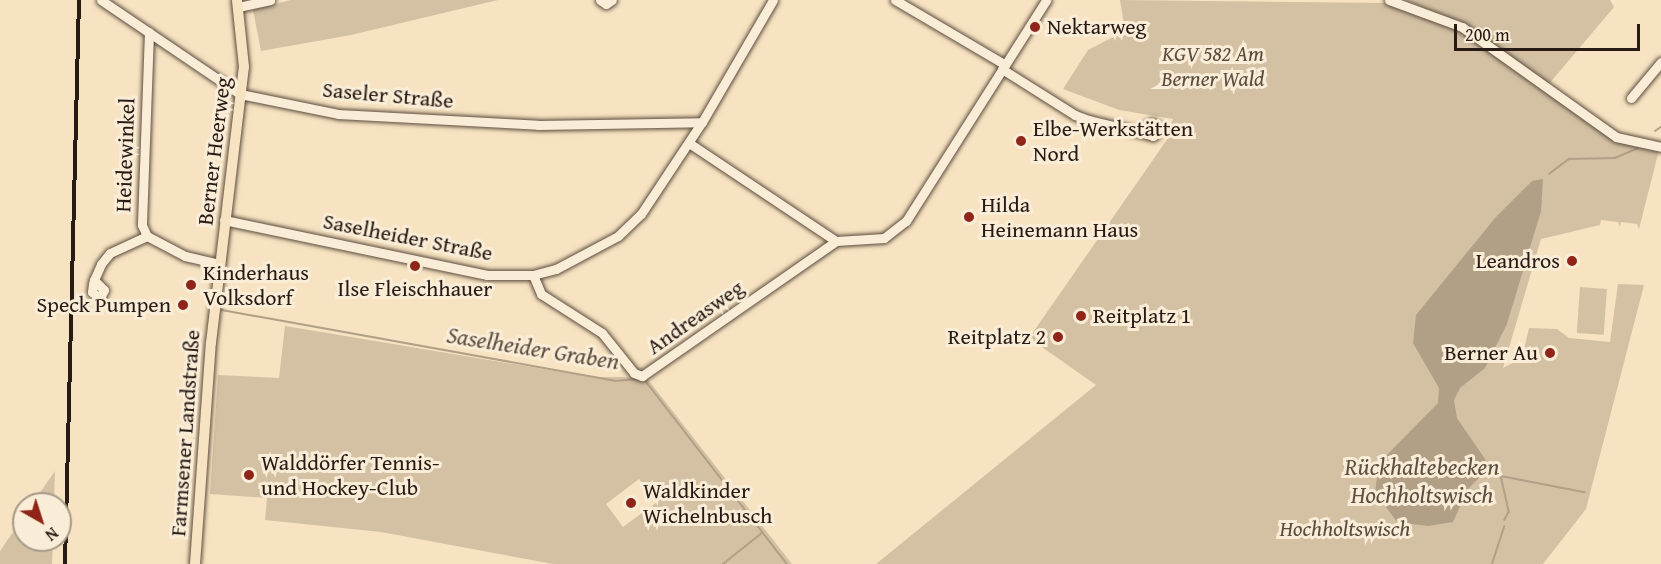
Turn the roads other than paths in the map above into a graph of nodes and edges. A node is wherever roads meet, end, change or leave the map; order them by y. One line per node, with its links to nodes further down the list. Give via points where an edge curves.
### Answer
1 (101, 0): 10 (street, Saseler Straße)
2 (270, 0): 9 (street)
3 (600, 0): 4 (street, via 606,4)
4 (612, 0)
5 (773, 0): 15 (street, Saselheider Straße)
6 (895, 0): 12 (street)
7 (1046, 0): 12 (street)
8 (1389, 0): 18 (street, via 1462,27 1617,138)
9 (238, 3): 13 (main road, Berner Heerweg, via 244,52)
10 (149, 32): 13 (street, Saseler Straße); 20 (street, Heidewinkel, via 142,225)
11 (1661, 63): 14 (street)
12 (1003, 66): 16 (street, via 1069,112); 21 (street, via 900,228 874,240)
13 (240, 94): 15 (street, Saseler Straße, via 338,114 538,125); 19 (main road, Berner Heerweg)
14 (1631, 98)
15 (702, 122): 17 (street, Saselheider Straße)
16 (1137, 132)
17 (689, 143): 21 (street); 23 (street, Saselheider Straße, via 647,206 618,236 556,269)
18 (1661, 147)
19 (224, 220): 22 (main road, Berner Heerweg); 23 (street, Saselheider Straße, via 487,275)
20 (147, 236): 22 (street, Heidewinkel, via 185,256); 24 (street, via 110,253)
21 (836, 241): 23 (street, Andreasweg, via 642,376 634,373 602,333 541,294)
22 (219, 264): 25 (main road, Berner Heerweg)
23 (533, 275)
24 (94, 280)
25 (215, 306): 26 (main road, Farmsener Landstraße)
26 (195, 564)

